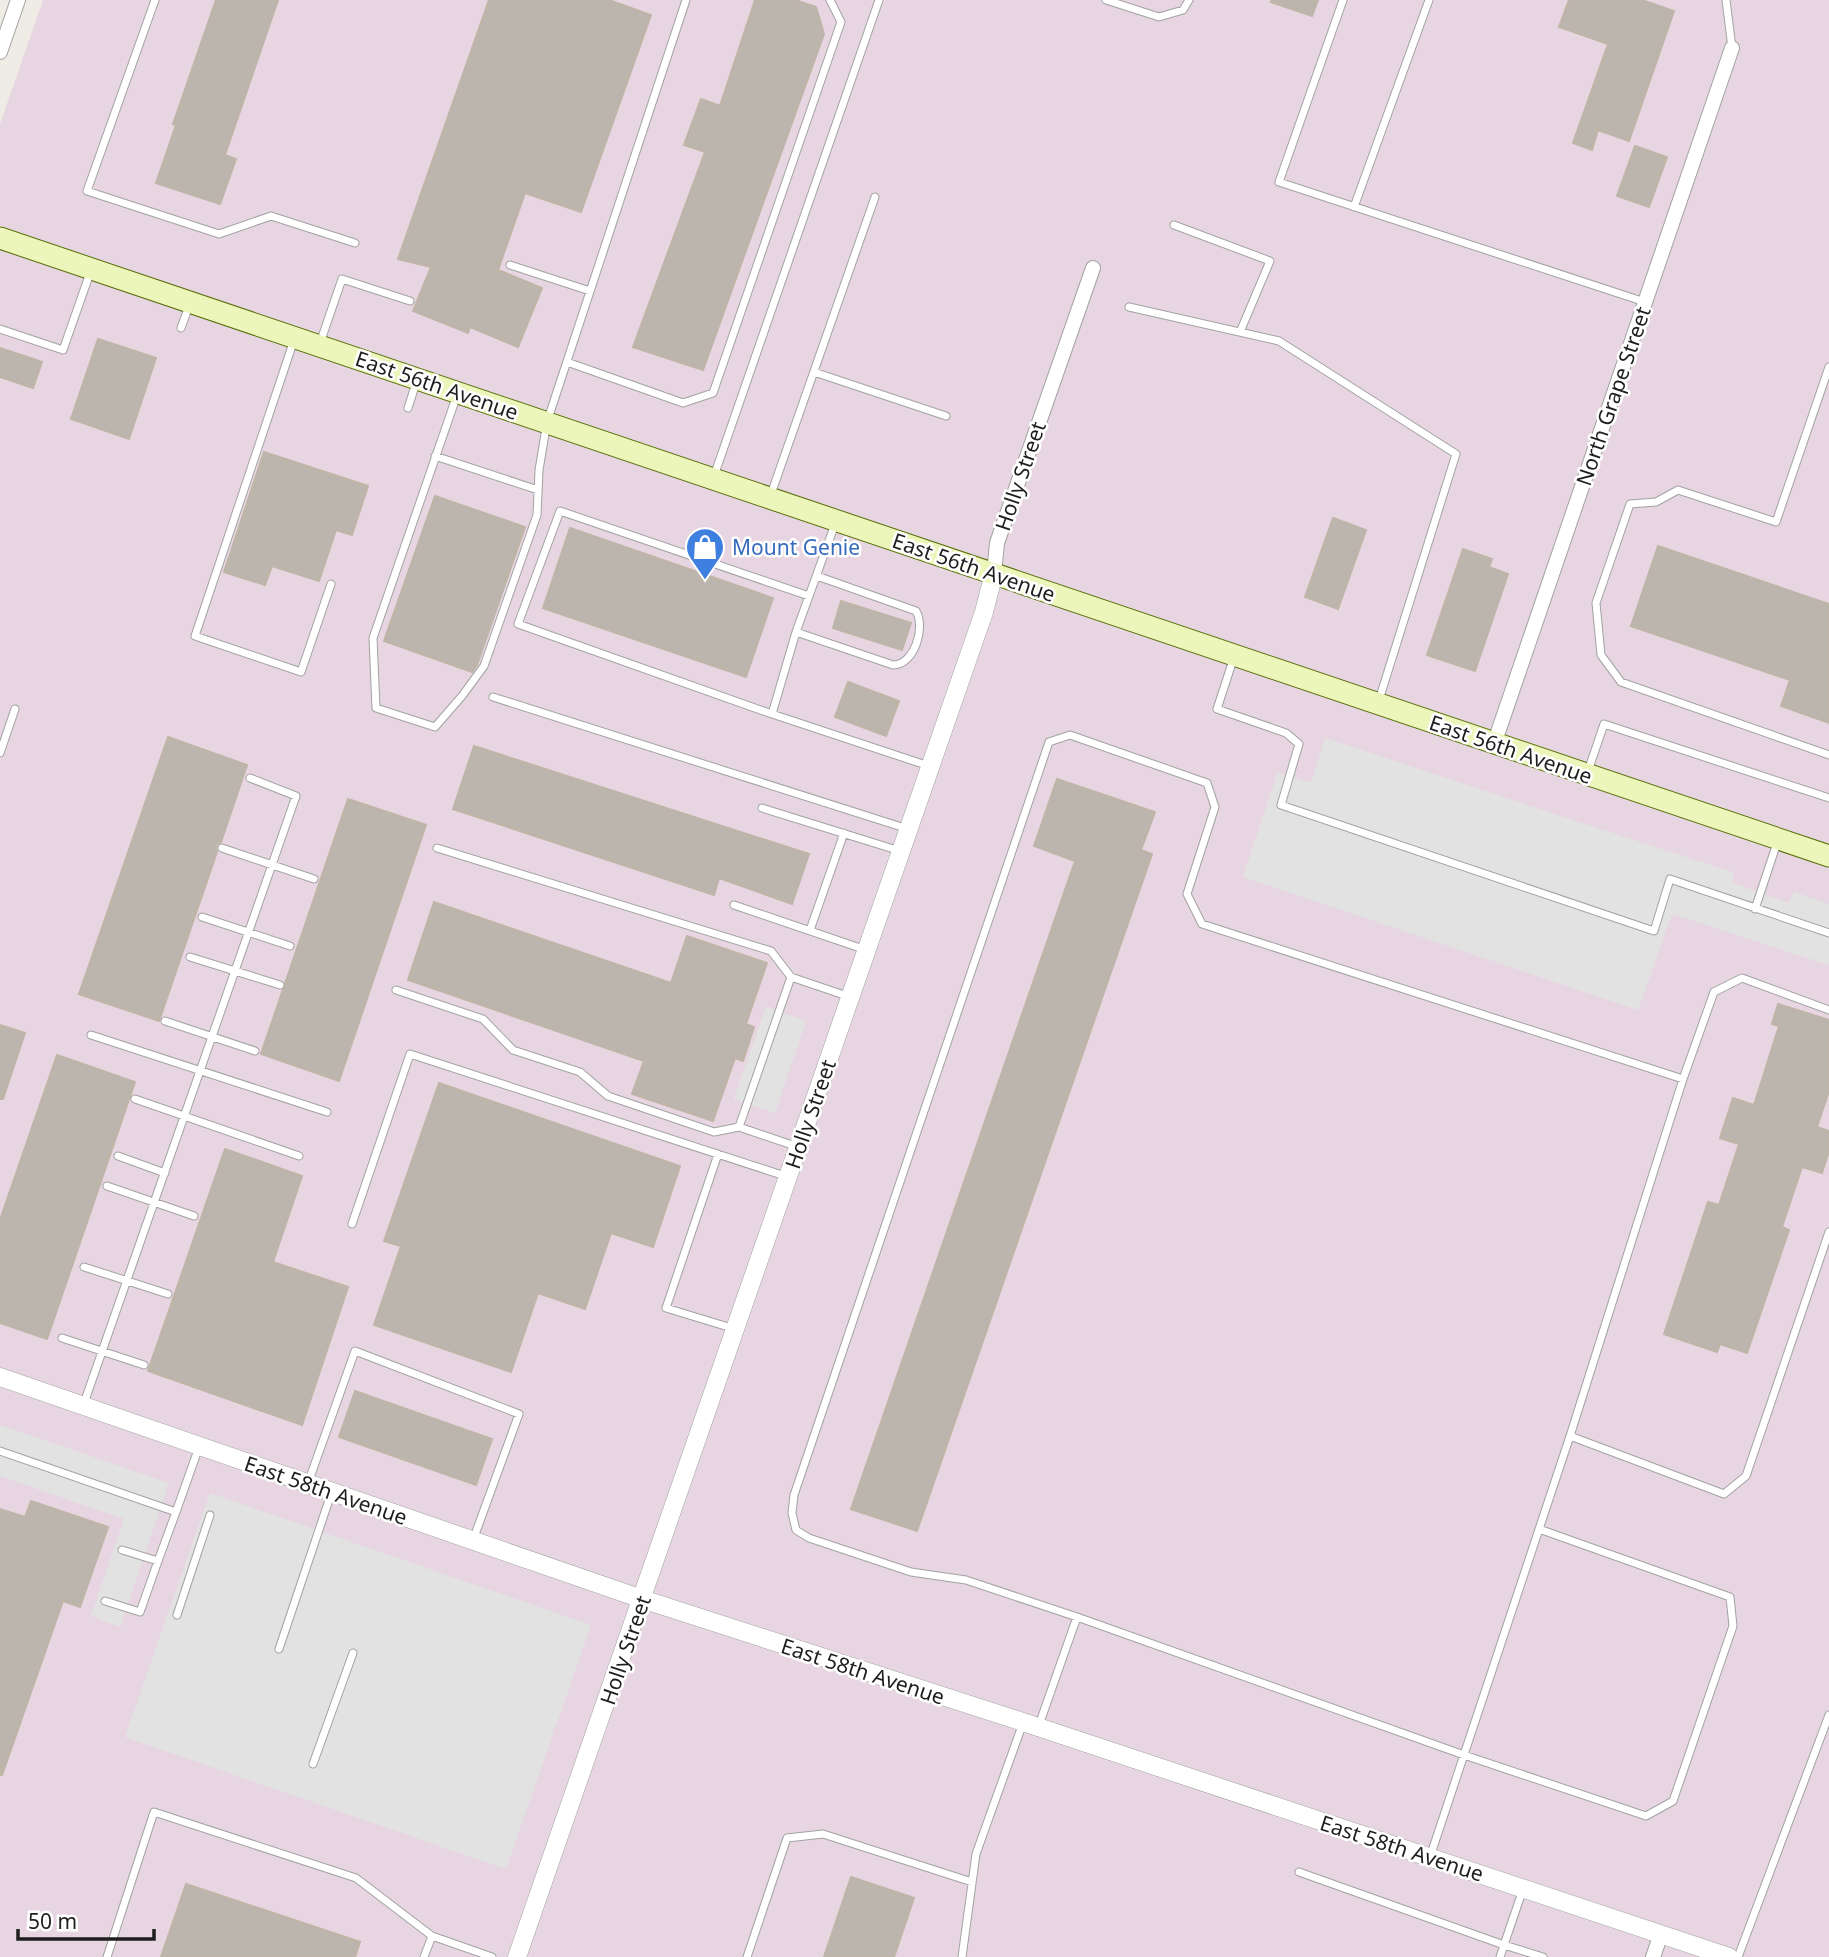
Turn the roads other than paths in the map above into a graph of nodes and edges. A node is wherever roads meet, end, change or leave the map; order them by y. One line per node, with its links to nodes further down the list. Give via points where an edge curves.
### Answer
1 (18, 0): 12 (street)
2 (155, 0): 17 (lane, via 87,191 219,234 271,216)
3 (686, 0): 21 (lane)
4 (830, 0): 31 (lane, via 841,22 713,393 683,403)
5 (879, 0): 40 (lane)
6 (1106, 0): 7 (lane, via 1159,18 1184,10)
7 (1189, 0)
8 (1343, 0): 14 (lane, via 1279,182)
9 (1429, 0): 14 (lane)
10 (1726, 0): 11 (lane)
11 (1732, 48): 24 (street, North Grape Street)
12 (0, 52)
13 (875, 197): 33 (lane)
14 (1354, 207): 24 (lane)
15 (1174, 225): 28 (lane, via 1270,261)
16 (0, 238): 20 (main road, East 56th Avenue)
17 (355, 243)
18 (510, 265): 21 (lane)
19 (1093, 268): 44 (street, Holly Street, via 997,542)
20 (91, 269): 23 (main road, East 56th Avenue); 26 (lane, via 63,350)
21 (590, 291): 31 (lane)
22 (410, 301): 30 (lane, via 342,279)
23 (190, 302): 27 (lane); 29 (main road, East 56th Avenue)
24 (1645, 302): 54 (street, North Grape Street)
25 (1129, 307): 28 (lane)
26 (0, 328)
27 (181, 328)
28 (1240, 332): 51 (lane, via 1279,341 1456,454)
29 (295, 338): 30 (main road, East 56th Avenue); 46 (lane, via 195,636 301,672)
30 (319, 345): 34 (main road, East 56th Avenue)
31 (567, 362): 38 (lane)
32 (1829, 368): 56 (lane, via 1776,522 1678,489 1656,502 1630,504 1596,603 1601,655 1621,682)
33 (814, 372): 37 (lane); 42 (lane)
34 (418, 379): 35 (main road, East 56th Avenue); 36 (lane)
35 (458, 392): 38 (main road, East 56th Avenue); 39 (lane)
36 (408, 408)
37 (946, 416)
38 (547, 422): 40 (main road, East 56th Avenue); 41 (lane)
39 (435, 456): 41 (lane); 41 (lane, via 373,638 376,708 435,727 462,696 484,666 537,515)
40 (713, 478): 42 (main road, East 56th Avenue)
41 (538, 490)
42 (770, 497): 43 (main road, East 56th Avenue)
43 (836, 520): 44 (main road, East 56th Avenue); 45 (lane)
44 (994, 573): 49 (main road, East 56th Avenue); 57 (street, Holly Street)
45 (817, 576): 47 (lane); 48 (lane, via 916,611 921,628 917,639 909,660 893,665)
46 (331, 583)
47 (809, 596): 48 (lane); 53 (lane, via 560,511 518,624)
48 (796, 632): 53 (lane)
49 (1234, 656): 51 (main road, East 56th Avenue); 72 (lane, via 1217,709 1286,733 1299,744 1281,805 1654,931 1670,879)
50 (493, 697): 62 (lane)
51 (1377, 704): 54 (main road, East 56th Avenue)
52 (15, 709): 55 (lane)
53 (772, 714): 57 (lane)
54 (1494, 744): 58 (main road, East 56th Avenue)
55 (0, 753)
56 (1829, 755)
57 (931, 766): 62 (street, Holly Street)
58 (1587, 775): 60 (lane, via 1604,724); 64 (main road, East 56th Avenue)
59 (250, 778): 69 (lane, via 296,796)
60 (1829, 798)
61 (762, 808): 63 (lane)
62 (909, 830): 67 (street, Holly Street)
63 (844, 833): 67 (lane); 74 (lane)
64 (1778, 839): 68 (main road, East 56th Avenue); 72 (lane)
65 (222, 848): 69 (lane)
66 (437, 848): 81 (lane, via 771,951)
67 (901, 851): 78 (street, Holly Street)
68 (1829, 856)
69 (272, 865): 70 (lane); 75 (lane)
70 (314, 878)
71 (734, 905): 74 (lane)
72 (1755, 909): 76 (lane)
73 (202, 917): 75 (lane)
74 (810, 930): 78 (lane)
75 (249, 931): 77 (lane); 80 (lane)
76 (1829, 933)
77 (290, 946)
78 (867, 950): 84 (street, Holly Street)
79 (190, 957): 80 (lane)
80 (235, 970): 82 (lane); 88 (lane)
81 (791, 977): 84 (lane); 95 (lane)
82 (280, 985)
83 (397, 990): 95 (lane, via 483,1019 513,1050 580,1072 608,1096 714,1132)
84 (850, 997): 96 (street, Holly Street)
85 (1829, 1010): 91 (lane, via 1742,978 1714,992)
86 (165, 1021): 88 (lane)
87 (91, 1035): 90 (lane)
88 (212, 1037): 89 (lane); 90 (lane)
89 (255, 1051)
90 (200, 1071): 93 (lane); 94 (lane)
91 (1683, 1079): 116 (lane); 130 (lane, via 1202,924 1187,894 1215,807 1207,783 1070,736 1049,742 794,1495 792,1513 796,1530 809,1538 911,1572 966,1580)
92 (135, 1099): 94 (lane)
93 (327, 1112)
94 (184, 1116): 98 (lane); 100 (lane)
95 (739, 1127): 96 (lane)
96 (799, 1147): 101 (street, Holly Street)
97 (718, 1154): 101 (lane); 105 (lane, via 410,1054); 110 (lane, via 666,1308)
98 (299, 1156)
99 (118, 1157): 100 (lane)
100 (164, 1173): 103 (lane)
101 (788, 1178): 110 (street, Holly Street)
102 (107, 1186): 103 (lane)
103 (155, 1202): 104 (lane); 108 (lane)
104 (194, 1216)
105 (352, 1224)
106 (1829, 1232): 116 (lane, via 1746,1476 1724,1494)
107 (84, 1267): 108 (lane)
108 (127, 1281): 109 (lane); 112 (lane)
109 (168, 1294)
110 (736, 1329): 127 (street, Holly Street)
111 (62, 1338): 112 (lane)
112 (102, 1351): 113 (lane); 115 (lane)
113 (144, 1365)
114 (0, 1377): 115 (street, East 58th Avenue)
115 (83, 1406): 117 (street, East 58th Avenue)
116 (1570, 1436): 123 (lane)
117 (199, 1447): 119 (street, East 58th Avenue); 121 (lane)
118 (0, 1451): 121 (lane)
119 (308, 1484): 120 (street, East 58th Avenue); 124 (lane, via 355,1351 519,1414)
120 (332, 1492): 124 (street, East 58th Avenue); 131 (lane)
121 (176, 1512): 126 (lane)
122 (210, 1515): 129 (lane)
123 (1539, 1529): 135 (lane); 135 (lane, via 1730,1597 1733,1626 1673,1801 1646,1816)
124 (472, 1541): 127 (street, East 58th Avenue)
125 (122, 1550): 126 (lane)
126 (158, 1561): 128 (lane, via 140,1612)
127 (642, 1599): 134 (street, East 58th Avenue); 147 (street, Holly Street)
128 (105, 1601)
129 (177, 1615)
130 (1077, 1617): 134 (lane); 135 (lane)
131 (279, 1649)
132 (353, 1653): 136 (lane)
133 (1829, 1715): 154 (lane)
134 (1031, 1725): 137 (street, East 58th Avenue); 139 (lane, via 976,1854)
135 (1464, 1755): 137 (lane)
136 (313, 1764)
137 (1430, 1857): 140 (street, East 58th Avenue)
138 (1299, 1872): 143 (lane)
139 (972, 1882): 148 (lane, via 823,1834 787,1838); 149 (lane)
140 (1523, 1888): 141 (street, East 58th Avenue); 143 (lane)
141 (1661, 1934): 152 (street); 153 (street, East 58th Avenue)
142 (432, 1936): 144 (lane, via 356,1878 154,1812); 145 (lane); 146 (lane)
143 (1504, 1945): 150 (lane); 151 (lane)
144 (107, 1957)
145 (424, 1957)
146 (492, 1957)
147 (517, 1957)
148 (747, 1957)
149 (961, 1957)
150 (1500, 1957)
151 (1543, 1957)
152 (1653, 1957)
153 (1729, 1957)
154 (1738, 1957)

